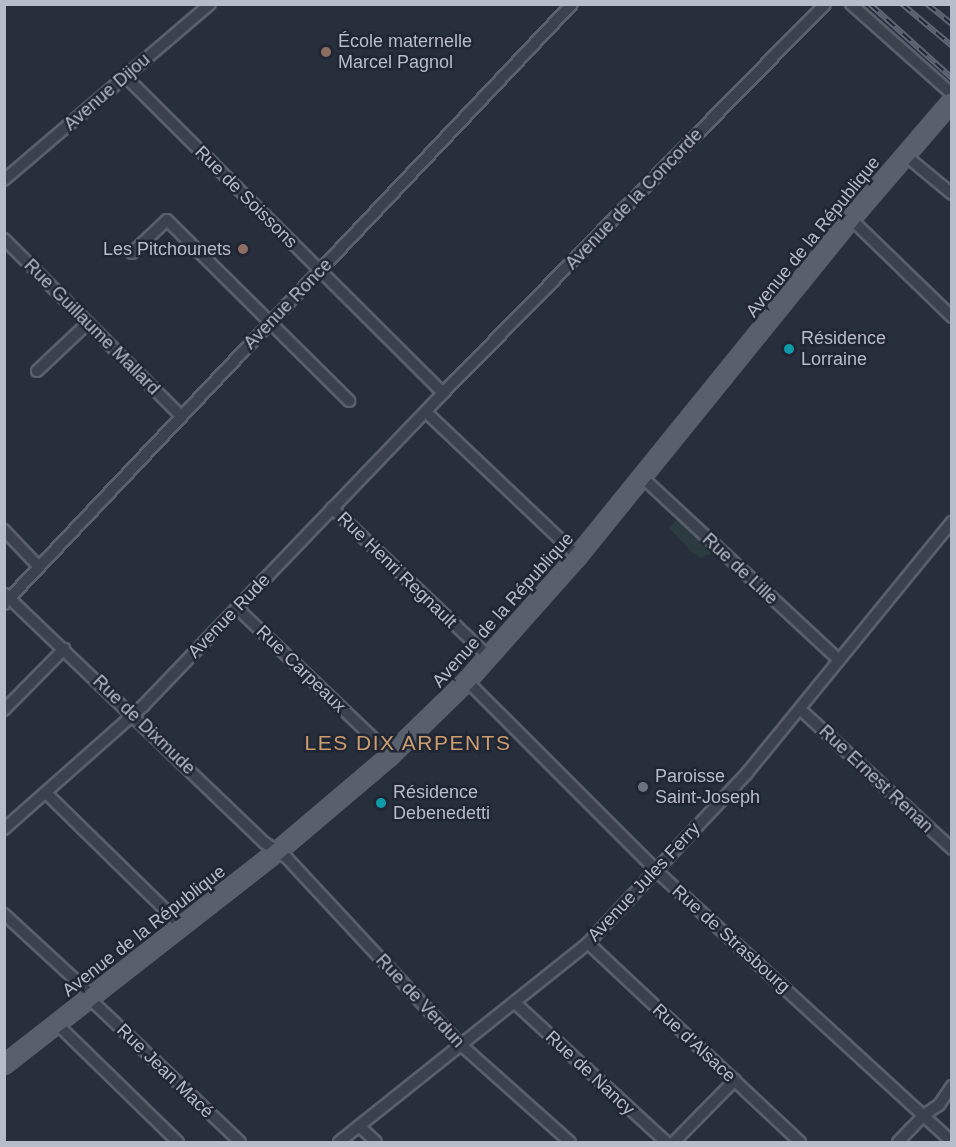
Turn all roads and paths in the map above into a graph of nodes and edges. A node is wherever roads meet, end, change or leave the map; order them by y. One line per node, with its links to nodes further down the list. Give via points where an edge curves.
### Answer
1 (210, 4): 5 (street, Avenue Dijou)
2 (572, 4): 13 (street, Avenue Ronce)
3 (825, 4): 18 (street, Avenue de la Concorde)
4 (851, 4): 6 (street)
5 (126, 76): 8 (street, Avenue Dijou); 13 (street, Rue de Soissons)
6 (950, 104): 7 (main road, Avenue de la République)
7 (905, 155): 9 (street); 10 (main road, Avenue de la République)
8 (4, 180)
9 (951, 194)
10 (851, 219): 14 (street); 22 (main road, Avenue de la République)
11 (4, 239): 15 (street, Rue Guillaume Mallard)
12 (132, 254): 16 (street, via 167,220)
13 (320, 271): 16 (street, Avenue Ronce); 18 (street, Rue de Soissons)
14 (951, 317)
15 (88, 323): 17 (street); 21 (street, Rue Guillaume Mallard)
16 (271, 323): 19 (street); 21 (street, Avenue Ronce)
17 (37, 371)
18 (443, 393): 20 (street, Avenue Rude)
19 (349, 401)
20 (426, 412): 23 (street, Avenue Rude); 26 (street)
21 (180, 416): 27 (street, Avenue Ronce)
22 (642, 477): 26 (main road, Avenue de la République); 32 (street, Rue de Lille)
23 (332, 508): 29 (street, Avenue Rude); 31 (street, Rue Henri Regnault)
24 (951, 522): 32 (street, Avenue Jules Ferry)
25 (4, 530): 27 (street)
26 (578, 556): 31 (main road, Avenue de la République)
27 (39, 567): 28 (street, Avenue Ronce)
28 (6, 598): 30 (street, Rue de Dixmude)
29 (237, 608): 36 (street, Avenue Rude); 37 (street, Rue Carpeaux)
30 (64, 649): 35 (street); 36 (street, Rue de Dixmude)
31 (489, 657): 33 (main road, Avenue de la République)
32 (839, 660): 34 (street, Avenue Jules Ferry)
33 (467, 681): 37 (main road, Avenue de la République); 42 (street, Rue de Strasbourg)
34 (800, 709): 40 (street, Rue Ernest Renan); 42 (street, Avenue Jules Ferry, via 747,773)
35 (4, 710)
36 (134, 715): 38 (street, Avenue Rude); 41 (street, Rue de Dixmude)
37 (391, 755): 41 (main road, Avenue de la République)
38 (46, 793): 39 (street, Avenue Rude); 44 (street)
39 (4, 829)
40 (951, 849)
41 (278, 851): 44 (main road, Avenue de la République); 49 (street, Rue de Verdun)
42 (656, 868): 45 (street, Avenue Jules Ferry); 53 (street, Rue de Strasbourg)
43 (4, 914): 46 (street, Rue Jean Macé)
44 (182, 926): 46 (main road, Avenue de la République)
45 (588, 943): 47 (street, Avenue Jules Ferry); 51 (street, Rue d'Alsace)
46 (92, 997): 48 (main road, Avenue de la République); 57 (street, Rue Jean Macé)
47 (515, 1003): 49 (street, Avenue Jules Ferry); 61 (street, Rue de Nancy)
48 (57, 1024): 50 (main road, Avenue de la République); 56 (street)
49 (460, 1044): 54 (street, Avenue Jules Ferry); 60 (street, Rue de Verdun)
50 (4, 1065)
51 (735, 1080): 62 (street); 63 (street, Rue d'Alsace)
52 (951, 1086): 53 (street, via 939,1106)
53 (924, 1115): 55 (street, Rue de Strasbourg); 64 (street)
54 (359, 1126): 58 (street, Avenue Jules Ferry); 59 (street)
55 (951, 1142)
56 (178, 1143)
57 (240, 1143)
58 (339, 1143)
59 (376, 1143)
60 (570, 1143)
61 (666, 1143)
62 (675, 1143)
63 (800, 1143)
64 (898, 1143)

